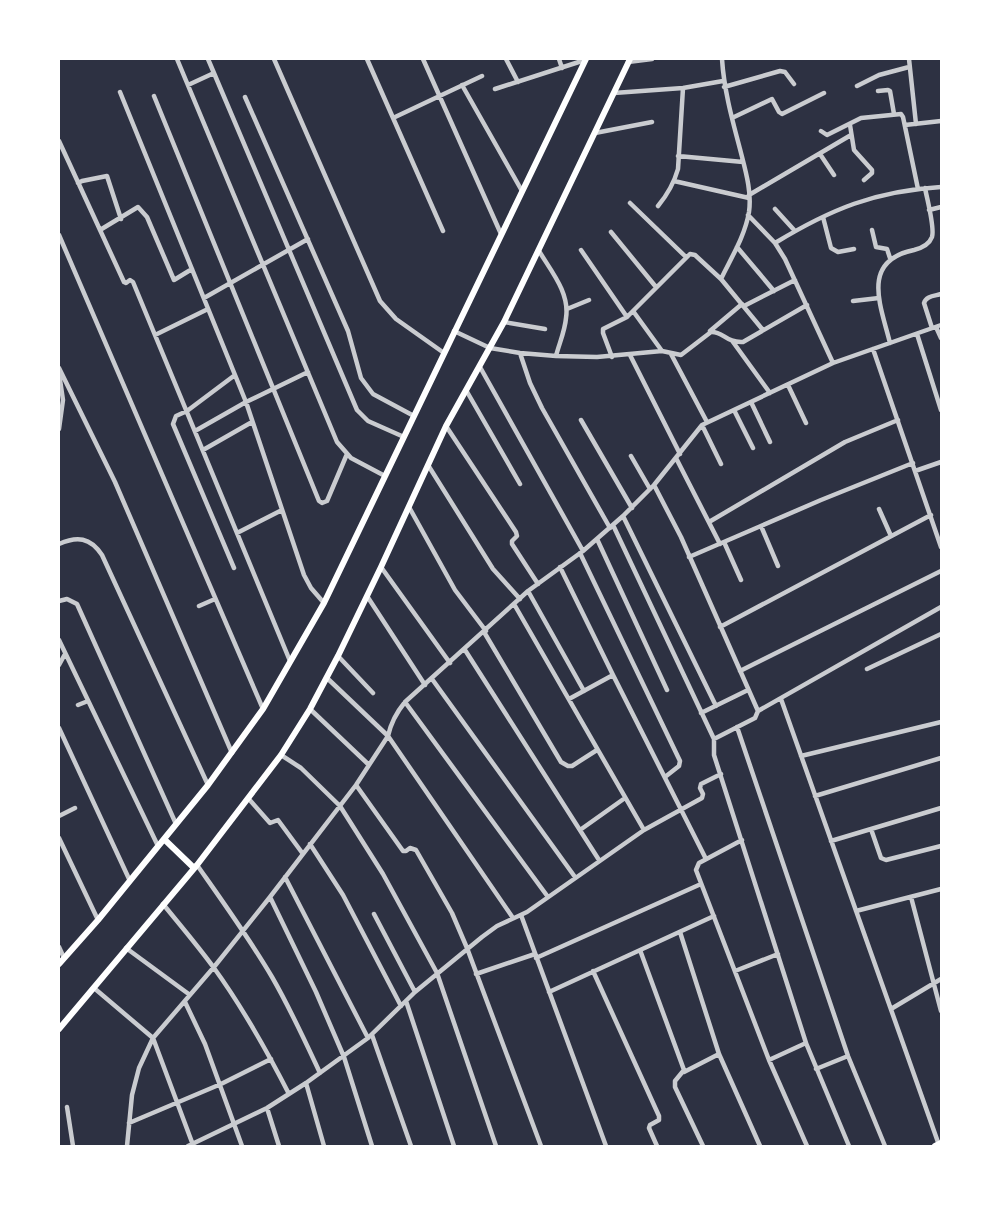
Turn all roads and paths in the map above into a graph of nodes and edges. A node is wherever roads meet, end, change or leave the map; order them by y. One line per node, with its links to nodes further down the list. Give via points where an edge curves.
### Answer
1 (177, 59): 21 (street)
2 (208, 59): 16 (street)
3 (274, 59): 114 (street, via 380,301 396,319)
4 (367, 59): 35 (street)
5 (422, 59): 33 (street)
6 (506, 59): 19 (street)
7 (558, 59): 15 (street)
8 (585, 59): 15 (street); 56 (main road)
9 (652, 59): 13 (street)
10 (722, 59): 11 (street); 18 (street)
11 (728, 59)
12 (909, 59): 14 (street)
13 (629, 61): 29 (main road)
14 (910, 67): 23 (street, via 876,76); 40 (street)
15 (562, 68): 19 (street)
16 (214, 72): 21 (street); 77 (street)
17 (482, 76): 22 (street)
18 (724, 81): 24 (street); 25 (street)
19 (518, 82): 26 (street)
20 (794, 84): 24 (street, via 785,72 780,71)
21 (188, 85): 82 (street)
22 (462, 85): 33 (street); 56 (street)
23 (857, 86)
24 (724, 87): 36 (street)
25 (683, 88): 29 (street); 47 (street)
26 (495, 89)
27 (878, 91): 34 (street, via 890,91)
28 (120, 92): 83 (street)
29 (614, 93): 43 (main road)
30 (824, 93): 36 (street, via 782,114 772,99)
31 (154, 96): 86 (street)
32 (245, 97): 73 (street)
33 (439, 97): 35 (street); 71 (street)
34 (897, 114): 39 (street, via 863,117); 41 (street, via 903,117)
35 (393, 118): 68 (street)
36 (732, 118): 48 (street)
37 (941, 121): 40 (street)
38 (652, 122): 43 (street)
39 (850, 124): 42 (street, via 827,135); 44 (street)
40 (916, 124): 41 (street)
41 (905, 125): 55 (street)
42 (822, 130)
43 (595, 133): 79 (main road)
44 (852, 135): 46 (street); 50 (street, via 855,152 872,170)
45 (59, 141): 52 (street)
46 (820, 154): 49 (street); 57 (street)
47 (678, 156): 48 (street); 51 (street)
48 (743, 162): 57 (street)
49 (834, 175)
50 (864, 180)
51 (674, 181): 57 (street); 59 (street)
52 (78, 183): 65 (street, via 107,176); 66 (street)
53 (925, 188): 54 (street); 55 (street); 62 (street)
54 (941, 188)
55 (918, 189): 64 (street, via 861,201)
56 (522, 191): 71 (main road)
57 (749, 197): 63 (street)
58 (630, 203): 80 (street)
59 (658, 206)
60 (941, 207): 62 (street)
61 (774, 209): 69 (street)
62 (929, 210): 81 (street, via 933,236 928,245)
63 (748, 215): 74 (street); 75 (street)
64 (823, 217): 69 (street); 76 (street, via 831,248 838,252)
65 (121, 219): 66 (street); 83 (street, via 138,207 148,217 174,280)
66 (100, 230): 107 (street, via 124,282 132,282)
67 (872, 230): 81 (street, via 876,247 888,250)
68 (444, 231)
69 (795, 231): 74 (street)
70 (611, 232): 87 (street)
71 (501, 234): 104 (main road)
72 (59, 235): 187 (street)
73 (308, 239): 77 (street); 134 (street, via 348,330 366,386 373,394)
74 (775, 243): 85 (street)
75 (737, 247): 84 (street); 88 (street)
76 (854, 249)
77 (289, 250): 82 (street); 144 (street, via 357,410 368,421)
78 (581, 250): 99 (street)
79 (539, 251): 97 (street, via 564,296); 100 (main road)
80 (686, 257): 84 (street, via 695,255); 87 (street)
81 (890, 258): 91 (street, via 880,274)
82 (263, 265): 86 (street); 123 (street)
83 (192, 269): 90 (street)
84 (721, 279): 94 (street)
85 (794, 280): 88 (street); 95 (street)
86 (231, 283): 90 (street); 126 (street)
87 (656, 287): 98 (street)
88 (774, 290): 94 (street)
89 (941, 294): 101 (street, via 924,301)
90 (204, 298): 96 (street)
91 (879, 298): 93 (street); 110 (street)
92 (590, 300): 97 (street)
93 (853, 301)
94 (743, 305): 103 (street); 105 (street)
95 (807, 305): 103 (street); 120 (street)
96 (208, 309): 107 (street); 124 (street)
97 (567, 309): 117 (street)
98 (633, 311): 99 (street); 113 (street)
99 (627, 317): 119 (street, via 603,329)
100 (504, 322): 102 (street); 111 (main road)
101 (937, 327): 106 (street); 108 (street)
102 (545, 330)
103 (764, 330): 109 (street, via 743,342)
104 (454, 332): 111 (street); 114 (main road)
105 (707, 333): 109 (street, via 718,332); 116 (street, via 684,354)
106 (917, 334): 110 (street); 132 (street)
107 (155, 335): 133 (street)
108 (941, 338)
109 (733, 342): 128 (street)
110 (890, 343): 112 (street)
111 (490, 348): 115 (street); 121 (main road)
112 (873, 349): 120 (street); 136 (street)
113 (662, 351): 116 (street); 118 (street)
114 (444, 353): 134 (main road)
115 (520, 353): 117 (street); 167 (street, via 542,408)
116 (671, 353): 138 (street)
117 (556, 356): 119 (street)
118 (630, 356): 119 (street); 150 (street)
119 (612, 357)
120 (833, 363): 125 (street)
121 (480, 367): 127 (main road); 176 (street)
122 (59, 369): 142 (street, via 63,400); 230 (street, via 115,482)
123 (308, 372): 126 (street); 148 (street, via 338,442)
124 (235, 375): 129 (street); 133 (street)
125 (788, 385): 128 (street); 139 (street)
126 (274, 388): 129 (street); 148 (street, via 322,504 327,501)
127 (466, 390): 141 (main road); 157 (street)
128 (770, 393): 130 (street)
129 (246, 402): 137 (street); 143 (street)
130 (751, 402): 131 (street); 145 (street)
131 (734, 410): 138 (street); 146 (street)
132 (941, 410)
133 (186, 412): 143 (street); 180 (street, via 176,416 174,424)
134 (414, 416): 144 (main road)
135 (581, 420): 161 (street)
136 (898, 420): 152 (street); 166 (street, via 846,442)
137 (252, 422): 147 (street); 163 (street)
138 (707, 422): 140 (street)
139 (806, 424)
140 (702, 425): 150 (street); 154 (street)
141 (446, 426): 153 (main road); 184 (street, via 516,532 512,544)
142 (59, 429)
143 (195, 431): 147 (street)
144 (404, 437): 156 (main road)
145 (770, 442)
146 (753, 448)
147 (202, 450): 169 (street)
148 (347, 454): 156 (street)
149 (631, 456): 159 (street)
150 (678, 456): 158 (street); 166 (street)
151 (941, 462): 155 (street)
152 (912, 463): 155 (street); 168 (street)
153 (428, 464): 160 (main road); 188 (street, via 494,569)
154 (721, 464)
155 (915, 471): 164 (street)
156 (385, 476): 190 (main road)
157 (520, 484)
158 (654, 485): 159 (street); 177 (street)
159 (650, 489): 161 (street)
160 (409, 506): 179 (main road); 195 (street, via 455,590)
161 (632, 508): 165 (street)
162 (879, 509): 170 (street)
163 (282, 510): 169 (street); 190 (street, via 304,575)
164 (931, 515): 170 (street); 171 (street)
165 (623, 516): 167 (street); 219 (street)
166 (709, 522): 173 (street)
167 (611, 526): 172 (street); 223 (street)
168 (761, 526): 173 (street); 178 (street)
169 (237, 533): 201 (street)
170 (892, 536): 194 (street)
171 (940, 538): 175 (street)
172 (597, 539): 176 (street); 210 (street)
173 (722, 543): 177 (street); 183 (street)
174 (59, 544): 237 (street, via 71,539 85,540 102,555)
175 (941, 547)
176 (582, 552): 181 (street); 236 (street, via 680,760 679,766)
177 (689, 557): 194 (street)
178 (778, 566)
179 (381, 567): 186 (main road); 202 (street)
180 (234, 568)
181 (560, 568): 184 (street); 206 (street)
182 (941, 571): 205 (street)
183 (741, 580)
184 (538, 584): 185 (street)
185 (528, 591): 188 (street); 212 (street)
186 (367, 596): 200 (main road); 209 (street)
187 (215, 598): 192 (street); 220 (street)
188 (520, 599): 191 (street)
189 (59, 601): 247 (street, via 67,598 76,604)
190 (324, 602): 201 (main road)
191 (514, 604): 195 (street); 214 (street)
192 (199, 606)
193 (941, 606): 215 (street)
194 (720, 626): 205 (street)
195 (485, 632): 198 (street); 229 (street, via 561,762 572,766)
196 (941, 634): 204 (street)
197 (59, 640): 199 (street)
198 (465, 650): 202 (street); 249 (street)
199 (65, 654): 203 (street); 216 (street)
200 (338, 656): 207 (main road); 213 (street)
201 (290, 661): 220 (main road)
202 (450, 663): 208 (street)
203 (59, 665)
204 (867, 668)
205 (740, 671): 211 (street)
206 (613, 675): 212 (street); 236 (street)
207 (327, 678): 221 (main road); 227 (street)
208 (432, 679): 209 (street); 263 (street)
209 (425, 685): 217 (street)
210 (666, 690)
211 (748, 690): 219 (street); 222 (street)
212 (584, 691): 214 (street)
213 (373, 692)
214 (569, 699): 229 (street)
215 (781, 699): 222 (street); 232 (street)
216 (88, 701): 218 (street); 256 (street)
217 (405, 702): 227 (street, via 391,724); 268 (street)
218 (78, 705)
219 (716, 706): 223 (street)
220 (263, 708): 230 (main road)
221 (310, 709): 231 (main road); 234 (street)
222 (758, 711): 225 (street, via 755,718)
223 (701, 712): 228 (street)
224 (941, 722): 232 (street)
225 (737, 727): 228 (street); 308 (street)
226 (59, 728): 264 (street)
227 (388, 736): 234 (street); 275 (street)
228 (714, 739): 235 (street, via 714,755)
229 (598, 750): 241 (street)
230 (232, 753): 237 (main road)
231 (281, 755): 240 (main road); 242 (street, via 301,768)
232 (801, 756): 239 (street)
233 (941, 758): 239 (street)
234 (369, 765): 238 (street)
235 (721, 774): 245 (street, via 701,784 702,798); 253 (street)
236 (664, 777): 245 (street)
237 (208, 784): 247 (main road)
238 (356, 785): 242 (street); 281 (street, via 403,851 416,850 452,912)
239 (815, 796): 254 (street)
240 (248, 798): 258 (street, via 270,823 279,820); 261 (main road)
241 (625, 798): 249 (street); 250 (street)
242 (340, 806): 255 (street); 290 (street, via 383,874)
243 (75, 808): 246 (street)
244 (941, 808): 248 (street)
245 (681, 809): 250 (street); 259 (street)
246 (59, 816)
247 (176, 824): 252 (main road)
248 (871, 829): 254 (street); 257 (street, via 884,859)
249 (580, 830): 260 (street)
250 (644, 830): 260 (street)
251 (59, 838): 276 (street)
252 (164, 840): 256 (main road); 261 (main road)
253 (742, 840): 259 (street); 283 (street)
254 (831, 841): 271 (street)
255 (310, 844): 258 (street); 300 (street, via 343,895)
256 (158, 846): 264 (main road)
257 (941, 846)
258 (303, 854): 262 (street)
259 (706, 859): 265 (street, via 696,866)
260 (599, 860): 263 (street)
261 (195, 866): 270 (main road); 277 (street)
262 (285, 877): 267 (street); 304 (street)
263 (575, 877): 268 (street)
264 (130, 881): 276 (main road)
265 (701, 884): 274 (street); 284 (street)
266 (941, 889): 269 (street)
267 (270, 897): 277 (street); 309 (street)
268 (548, 897): 273 (street)
269 (911, 897): 271 (street); 293 (street)
270 (163, 904): 280 (main road); 287 (street)
271 (856, 911): 301 (street)
272 (374, 914): 295 (street)
273 (521, 915): 275 (street); 284 (street)
274 (714, 916): 278 (street); 288 (street)
275 (513, 918): 281 (street)
276 (98, 920): 285 (main road)
277 (244, 931): 287 (street); 314 (street, via 297,1024)
278 (680, 932): 282 (street); 307 (street)
279 (59, 947): 285 (street)
280 (126, 948): 294 (main road); 297 (street)
281 (467, 948): 290 (street); 291 (street)
282 (640, 950): 289 (street); 313 (street)
283 (778, 954): 288 (street); 306 (street)
284 (535, 956): 291 (street); 296 (street)
285 (64, 958): 286 (main road)
286 (59, 964)
287 (214, 967): 297 (street); 310 (street)
288 (735, 971): 311 (street)
289 (593, 972): 296 (street); 336 (street, via 659,1116 649,1128)
290 (437, 973): 295 (street); 333 (street)
291 (476, 974): 334 (street)
292 (941, 979): 293 (street)
293 (934, 984): 301 (street); 302 (street)
294 (94, 988): 303 (main road); 305 (street)
295 (415, 992): 298 (street)
296 (549, 992): 335 (street)
297 (190, 995): 299 (street)
298 (406, 1001): 300 (street); 332 (street)
299 (185, 1002): 305 (street); 316 (street)
300 (401, 1006): 304 (street)
301 (891, 1009): 323 (street)
302 (941, 1011)
303 (59, 1029)
304 (370, 1036): 309 (street); 331 (street)
305 (153, 1038): 318 (street); 321 (street, via 137,1077)
306 (806, 1043): 311 (street); 312 (street)
307 (719, 1054): 313 (street); 338 (street)
308 (848, 1056): 312 (street); 341 (street)
309 (344, 1057): 314 (street); 330 (street)
310 (271, 1059): 316 (street); 317 (street)
311 (769, 1060): 339 (street)
312 (816, 1069): 340 (street)
313 (684, 1072): 337 (street, via 675,1081 675,1087)
314 (320, 1073): 315 (street)
315 (306, 1083): 317 (street); 329 (street)
316 (221, 1084): 318 (street); 322 (street)
317 (289, 1094): 320 (street)
318 (178, 1102): 321 (street); 326 (street)
319 (67, 1106): 324 (street)
320 (267, 1108): 322 (street); 328 (street)
321 (128, 1123): 325 (street)
322 (236, 1125): 326 (street); 327 (street)
323 (938, 1145)
324 (73, 1146)
325 (126, 1146)
326 (192, 1146)
327 (242, 1146)
328 (279, 1146)
329 (324, 1146)
330 (372, 1146)
331 (411, 1146)
332 (454, 1146)
333 (496, 1146)
334 (541, 1146)
335 (606, 1146)
336 (657, 1146)
337 (703, 1146)
338 (760, 1146)
339 (807, 1146)
340 (849, 1146)
341 (885, 1146)

